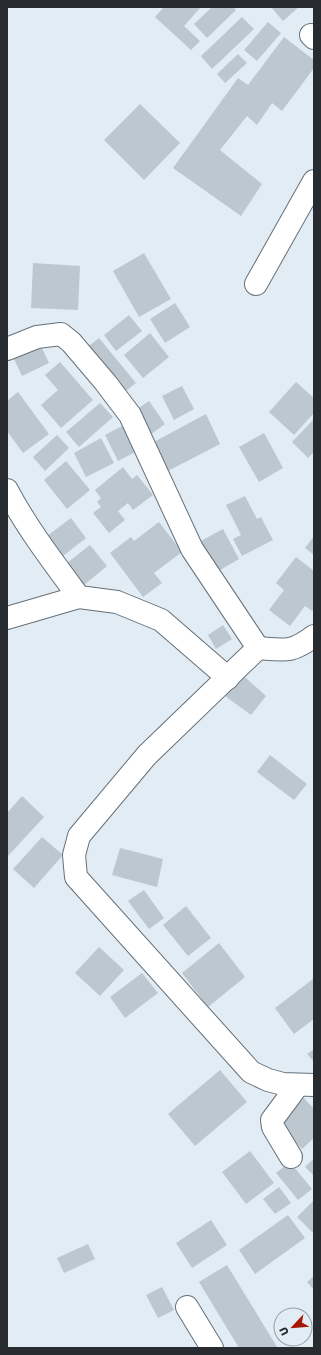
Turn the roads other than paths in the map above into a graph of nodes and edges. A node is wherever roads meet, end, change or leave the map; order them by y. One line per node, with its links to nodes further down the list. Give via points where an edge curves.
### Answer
1 (314, 181): 2 (street)
2 (256, 284)
3 (7, 349): 8 (street, via 37,337 61,334 105,382 130,415 192,549)
4 (7, 490): 5 (street, via 46,552)
5 (79, 597): 6 (street); 9 (street, via 117,602 161,620)
6 (7, 618)
7 (314, 636): 8 (street, via 297,647 286,650)
8 (258, 648): 9 (street)
9 (228, 678): 10 (street, via 147,755 80,836 74,855 76,876 251,1072 283,1084)
10 (306, 1085): 11 (street, via 272,1120 272,1127)
11 (291, 1157)
12 (187, 1307): 13 (street)
13 (212, 1348)

